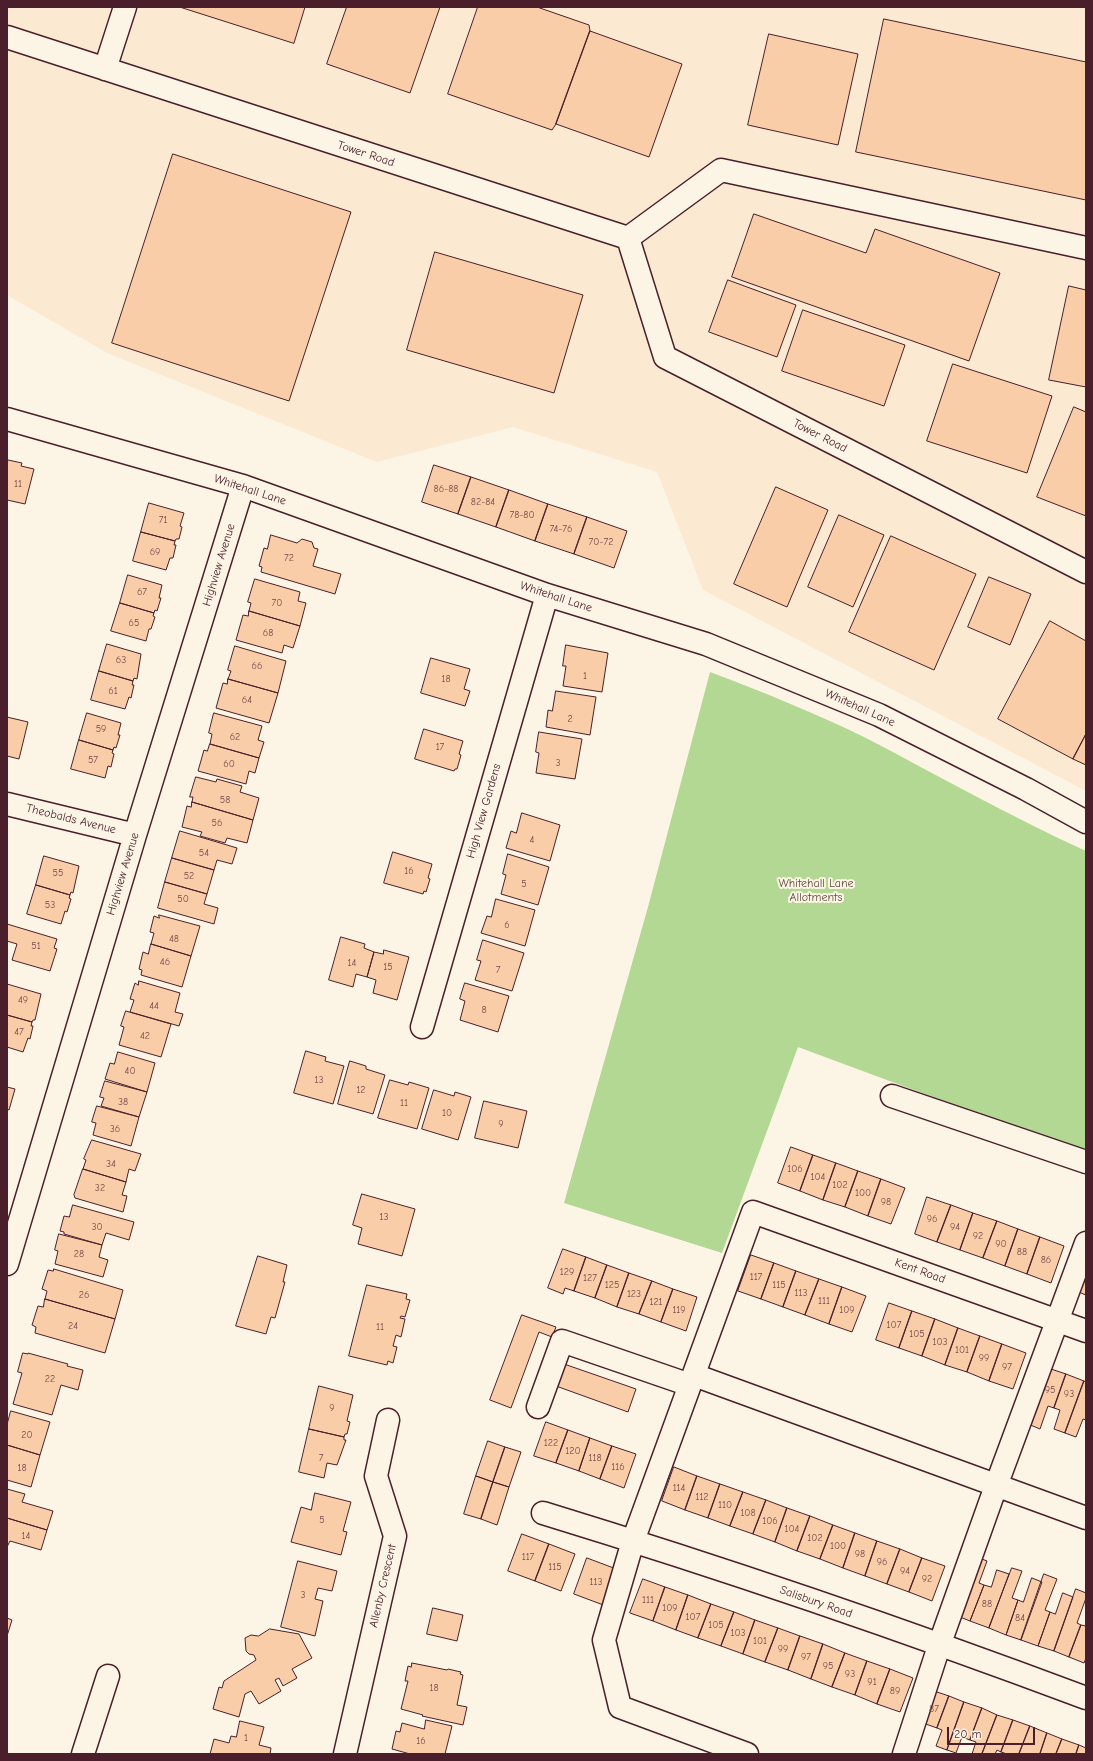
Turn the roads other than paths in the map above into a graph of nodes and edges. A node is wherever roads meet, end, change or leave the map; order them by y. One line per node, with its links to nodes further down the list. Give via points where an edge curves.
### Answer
1 (125, 7): 3 (street)
2 (7, 37): 3 (street, Tower Road)
3 (105, 69): 4 (street, Tower Road)
4 (628, 238): 5 (street, via 721,170); 8 (street, Tower Road, via 665,357)
5 (1086, 248)
6 (7, 419): 7 (street, Whitehall Lane)
7 (243, 486): 9 (street, Whitehall Lane); 12 (street, Highview Avenue)
8 (1086, 572)
9 (547, 595): 11 (street, Whitehall Lane, via 706,644 879,715); 13 (street, High View Gardens)
10 (7, 804): 12 (street, Theobalds Avenue)
11 (1086, 822)
12 (135, 835): 17 (street, Highview Avenue)
13 (422, 1027)
14 (892, 1096): 15 (street)
15 (1086, 1162)
16 (1086, 1243): 18 (street)
17 (7, 1264)
18 (1058, 1321): 19 (street, Kent Road); 20 (street, Kent Road, via 753,1212); 23 (street)
19 (1086, 1331)
20 (692, 1380): 21 (street, via 562,1341); 23 (street); 26 (street)
21 (538, 1407)
22 (388, 1420): 31 (street, Allenby Crescent, via 376,1476 395,1536)
23 (996, 1486): 25 (street); 27 (street)
24 (543, 1513): 26 (street, Salisbury Road)
25 (1086, 1518)
26 (633, 1541): 27 (street, Salisbury Road); 32 (street, via 604,1640 620,1707)
27 (940, 1643): 29 (street, Salisbury Road); 33 (street)
28 (108, 1676): 30 (street)
29 (1086, 1698)
30 (83, 1754)
31 (345, 1754)
32 (747, 1754)
33 (904, 1754)

